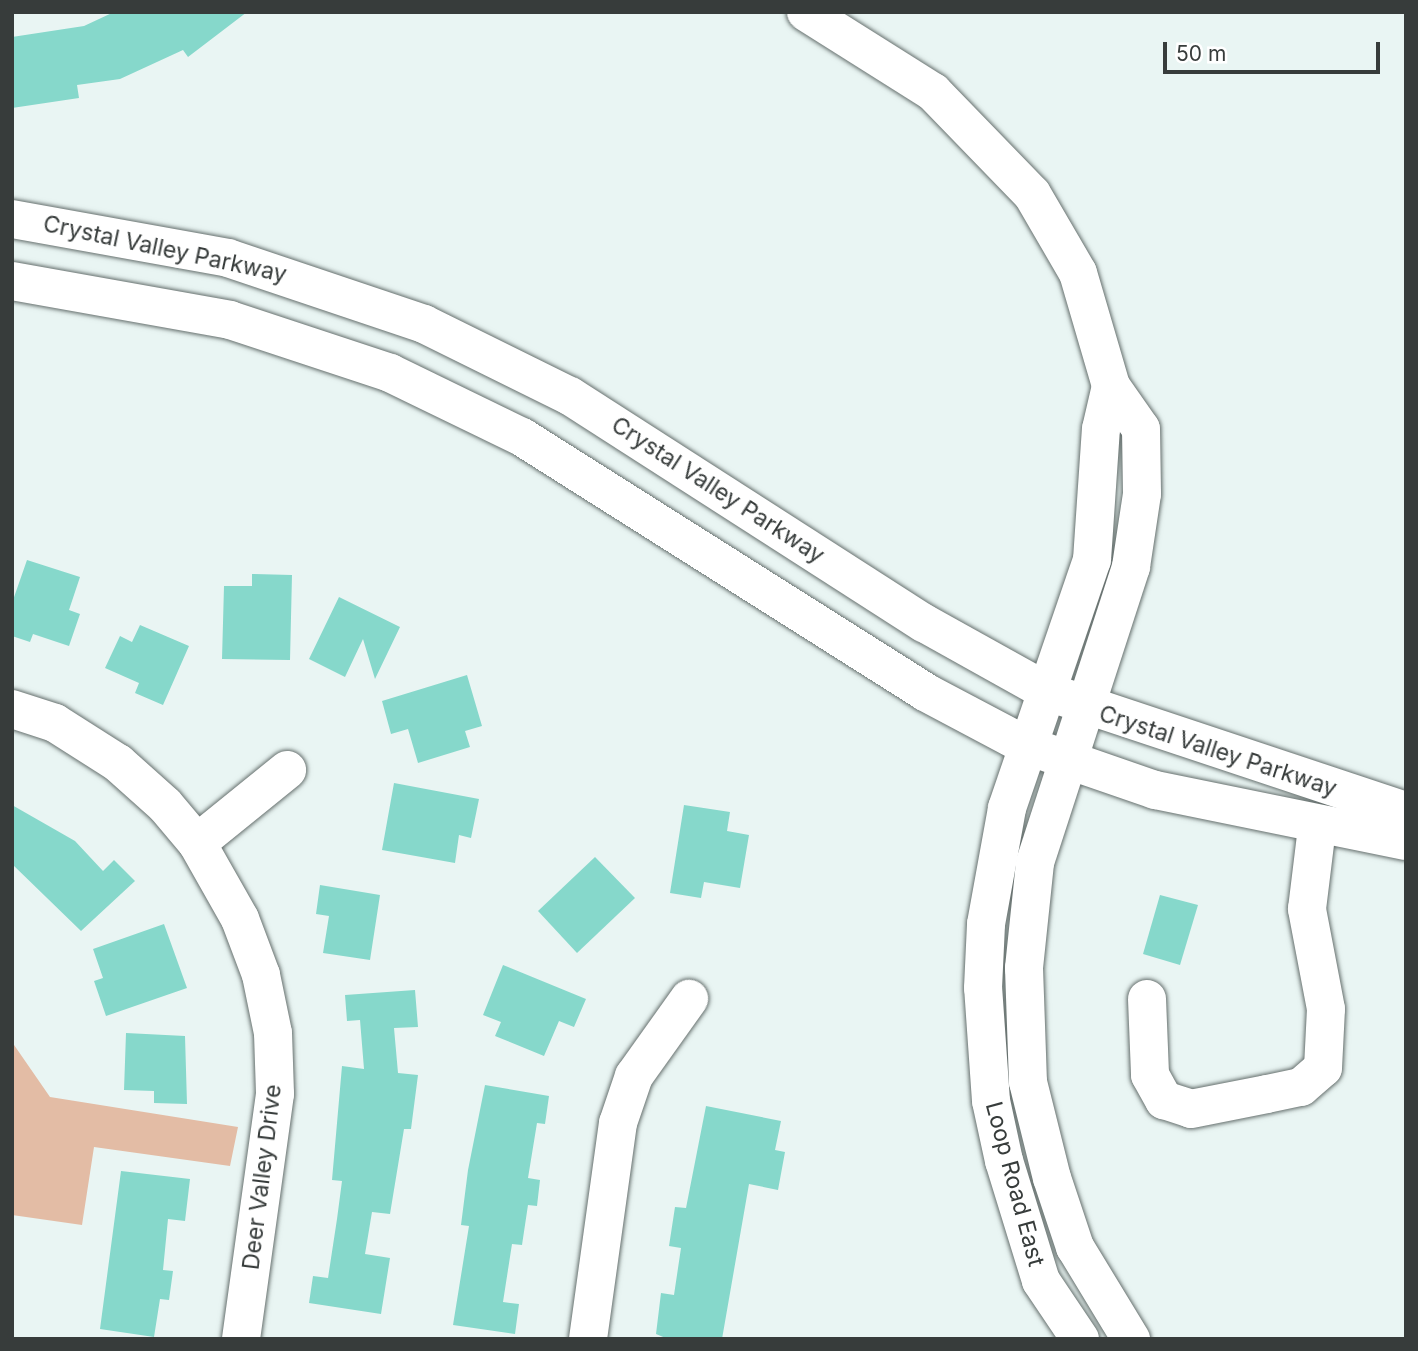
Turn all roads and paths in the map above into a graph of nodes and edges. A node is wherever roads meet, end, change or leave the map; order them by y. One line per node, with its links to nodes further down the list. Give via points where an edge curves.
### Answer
1 (806, 12): 4 (street, via 933,92 1032,194 1078,272)
2 (12, 219): 5 (street, Crystal Valley Parkway, via 228,258 424,324 570,396 924,623)
3 (12, 281): 8 (street, Crystal Valley Parkway, via 230,320 320,347 452,400 573,467 925,692)
4 (1111, 386): 5 (street, Loop Road East, via 1101,429 1092,560); 7 (street, Loop Road East, via 1141,429 1142,494 1131,567)
5 (1048, 692): 7 (street, Crystal Valley Parkway); 8 (street, Loop Road East)
6 (12, 709): 14 (street, Deer Valley Drive, via 55,723 118,764)
7 (1085, 709): 9 (street, Loop Road East); 11 (street, Crystal Valley Parkway)
8 (1025, 745): 9 (street, Crystal Valley Parkway); 19 (street, Loop Road East, via 986,924 984,1043 1004,1161 1041,1281)
9 (1067, 764): 12 (street, Crystal Valley Parkway); 20 (street, Loop Road East, via 1035,863 1026,918 1028,1082 1075,1248)
10 (287, 770): 14 (street)
11 (1406, 811)
12 (1317, 827): 13 (street, Crystal Valley Parkway); 16 (street, via 1307,909 1326,1009 1323,1068 1301,1087 1267,1094 1191,1109 1164,1100 1150,1075)
13 (1406, 841)
14 (197, 843): 17 (street, Deer Valley Drive, via 240,919 273,1033 275,1094)
15 (689, 999): 18 (street, via 635,1076 618,1123)
16 (1147, 999)
17 (241, 1339)
18 (587, 1339)
19 (1080, 1339)
20 (1131, 1339)

